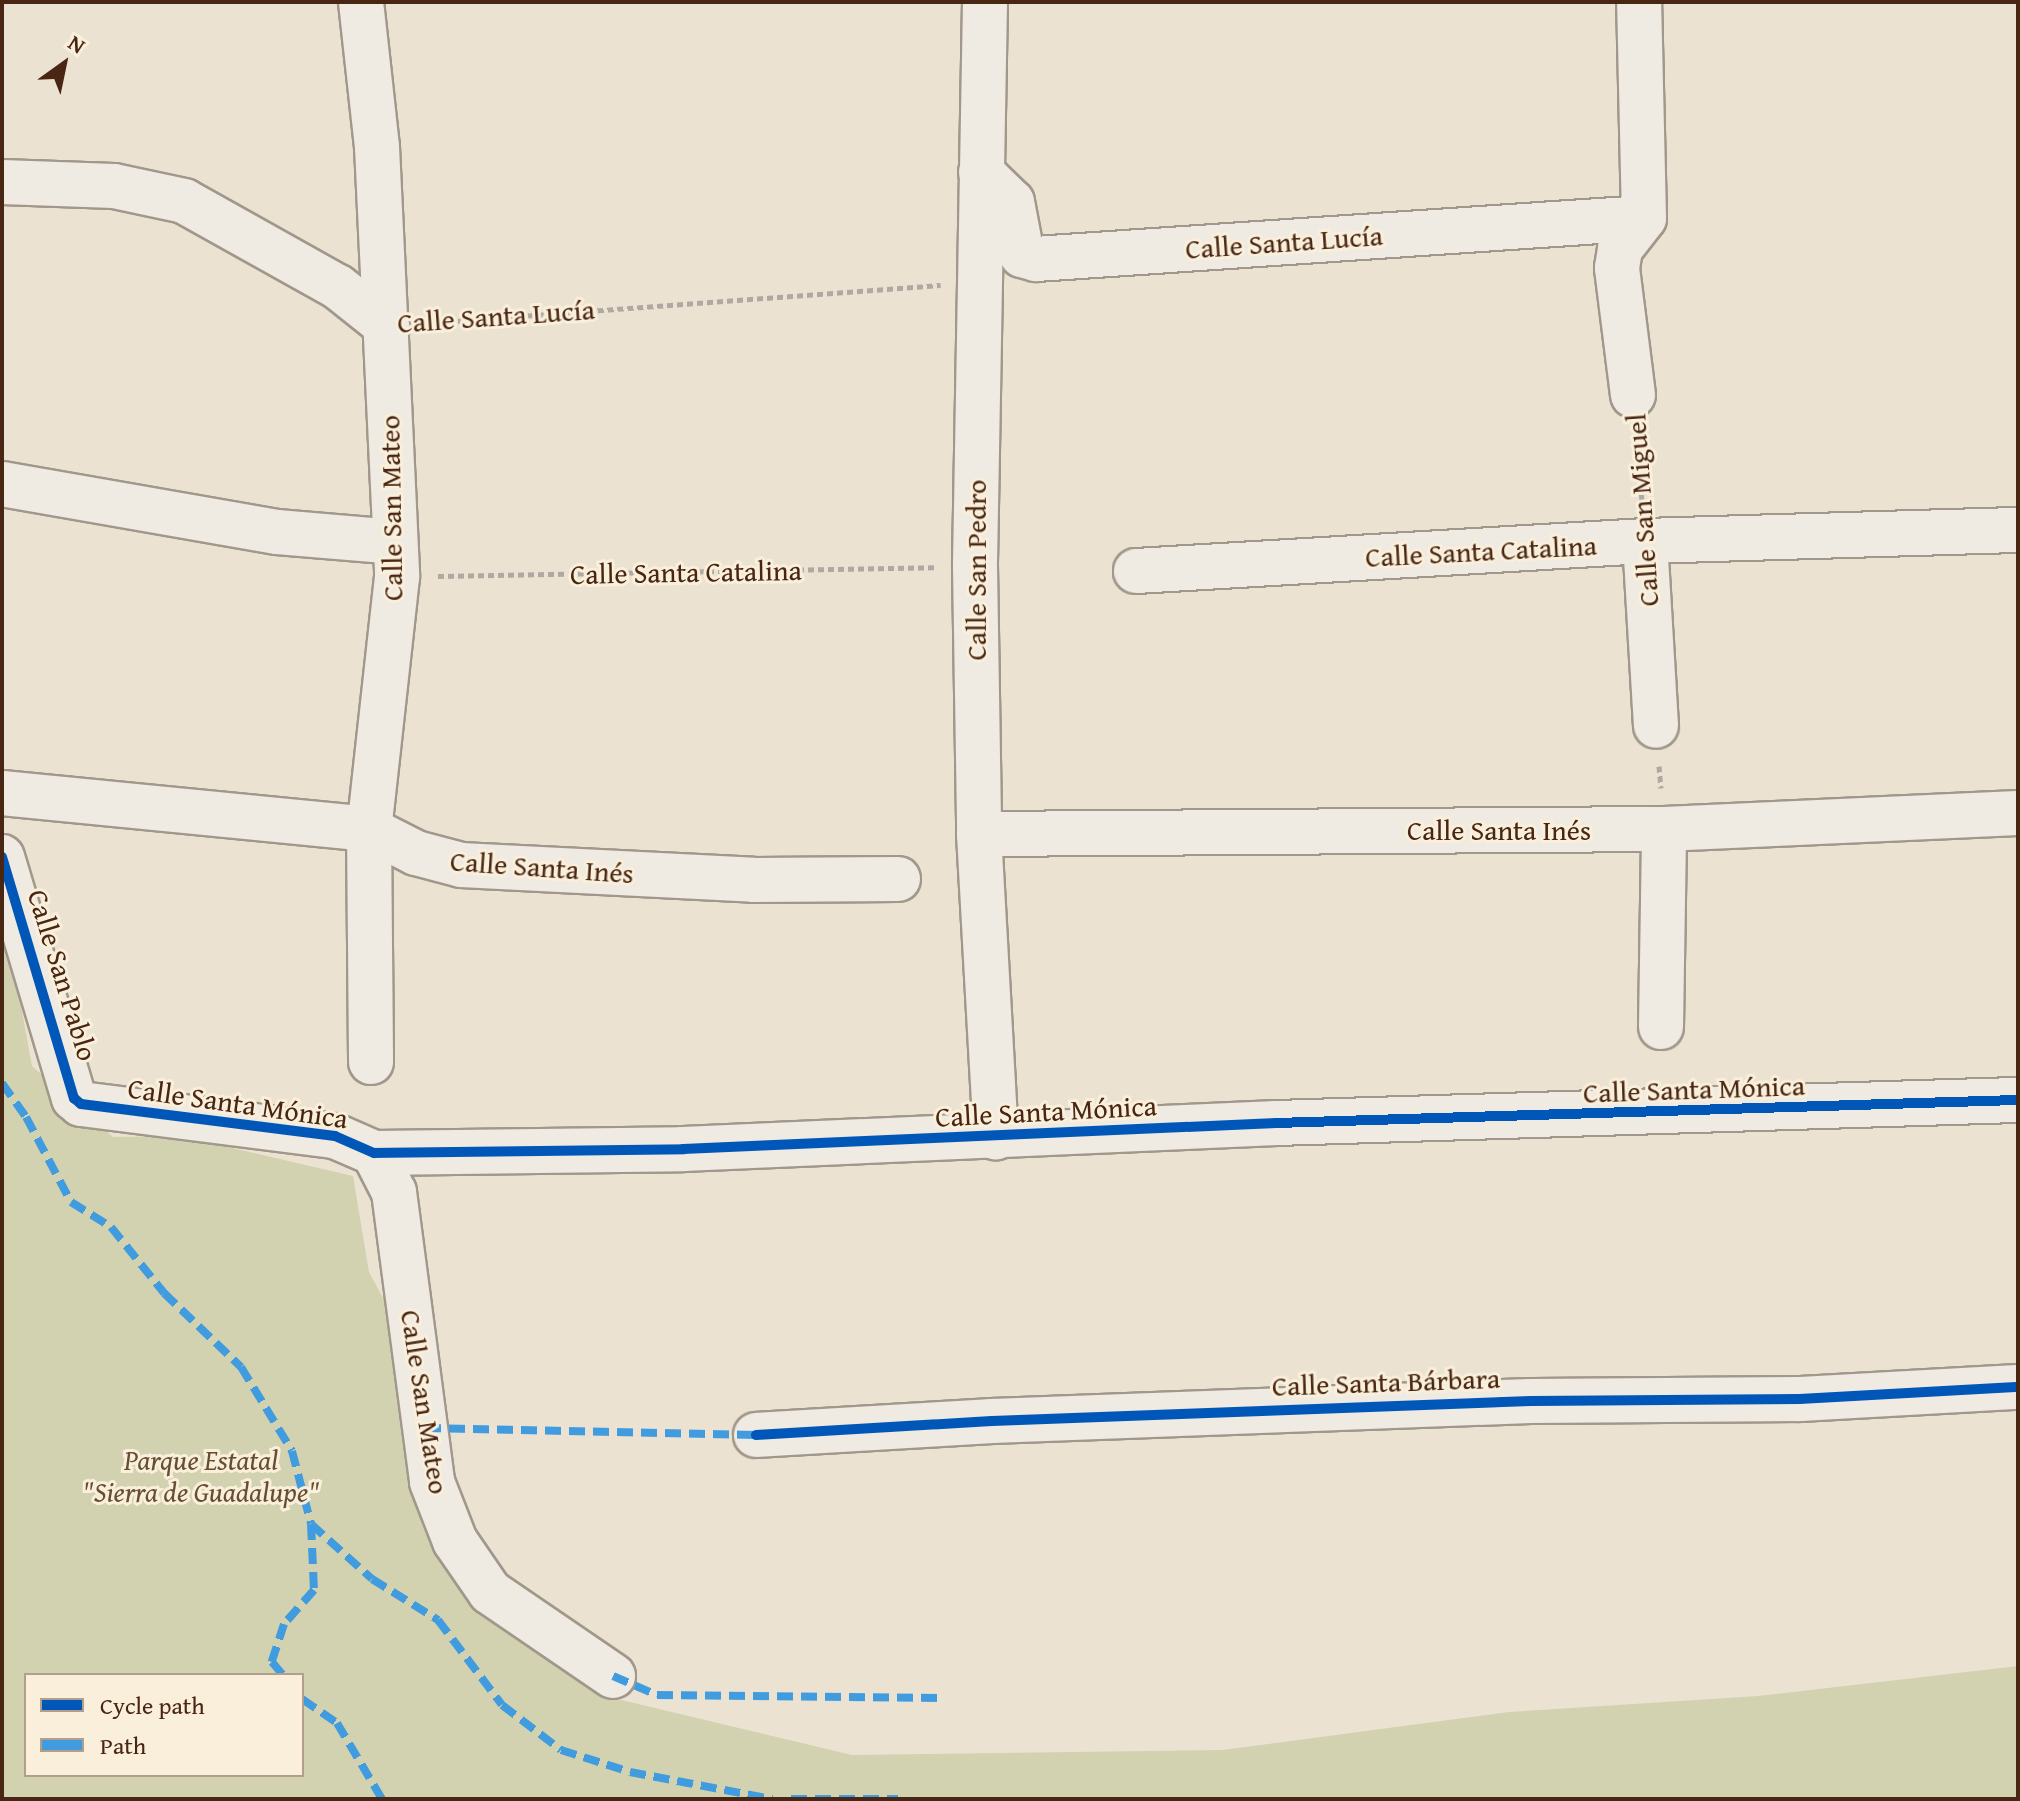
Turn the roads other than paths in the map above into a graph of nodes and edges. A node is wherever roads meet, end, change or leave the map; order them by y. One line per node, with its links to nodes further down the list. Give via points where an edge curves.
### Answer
1 (361, 2): 7 (street, Calle San Mateo)
2 (985, 2): 4 (street, Calle San Pedro)
3 (1639, 2): 6 (street)
4 (981, 172): 6 (street, Calle Santa Lucía, via 1012,202 1022,255 1036,259); 19 (street, Calle San Pedro, via 975,566)
5 (2, 182): 7 (street, Calle Santa Lucía, via 114,186 184,201 338,287)
6 (1644, 218): 8 (street, Calle San Miguel, via 1620,249 1617,268)
7 (387, 326): 12 (street, Calle San Mateo)
8 (1633, 395)
9 (2, 484): 12 (street, via 277,532)
10 (2018, 530): 11 (street, Calle Santa Catalina)
11 (1645, 541): 13 (street, Calle Santa Catalina); 14 (street, Calle San Miguel)
12 (396, 559): 17 (street, Calle San Mateo)
13 (1136, 571)
14 (1656, 726)
15 (2, 793): 17 (street, Calle Santa Inés)
16 (2018, 813): 18 (street, Calle Santa Inés)
17 (369, 829): 21 (street, Calle Santa Inés, via 416,853 461,865 754,880); 23 (street, Calle San Mateo)
18 (1664, 829): 19 (street, Calle Santa Inés); 22 (street)
19 (979, 834): 26 (street, Calle San Pedro)
20 (2, 857): 25 (street, Calle San Pablo, via 74,1098)
21 (898, 879)
22 (1661, 1027)
23 (371, 1062)
24 (2018, 1100): 26 (street, Calle Santa Mónica, via 1276,1123)
25 (81, 1104): 27 (street, Calle Santa Mónica, via 335,1136)
26 (996, 1138): 27 (street, Calle Santa Mónica)
27 (374, 1153): 30 (street, Calle San Mateo, via 394,1192 432,1482 455,1541 490,1592)
28 (2018, 1387): 29 (street, Calle Santa Bárbara, via 1800,1399 1531,1401)
29 (756, 1435)
30 (613, 1676)

